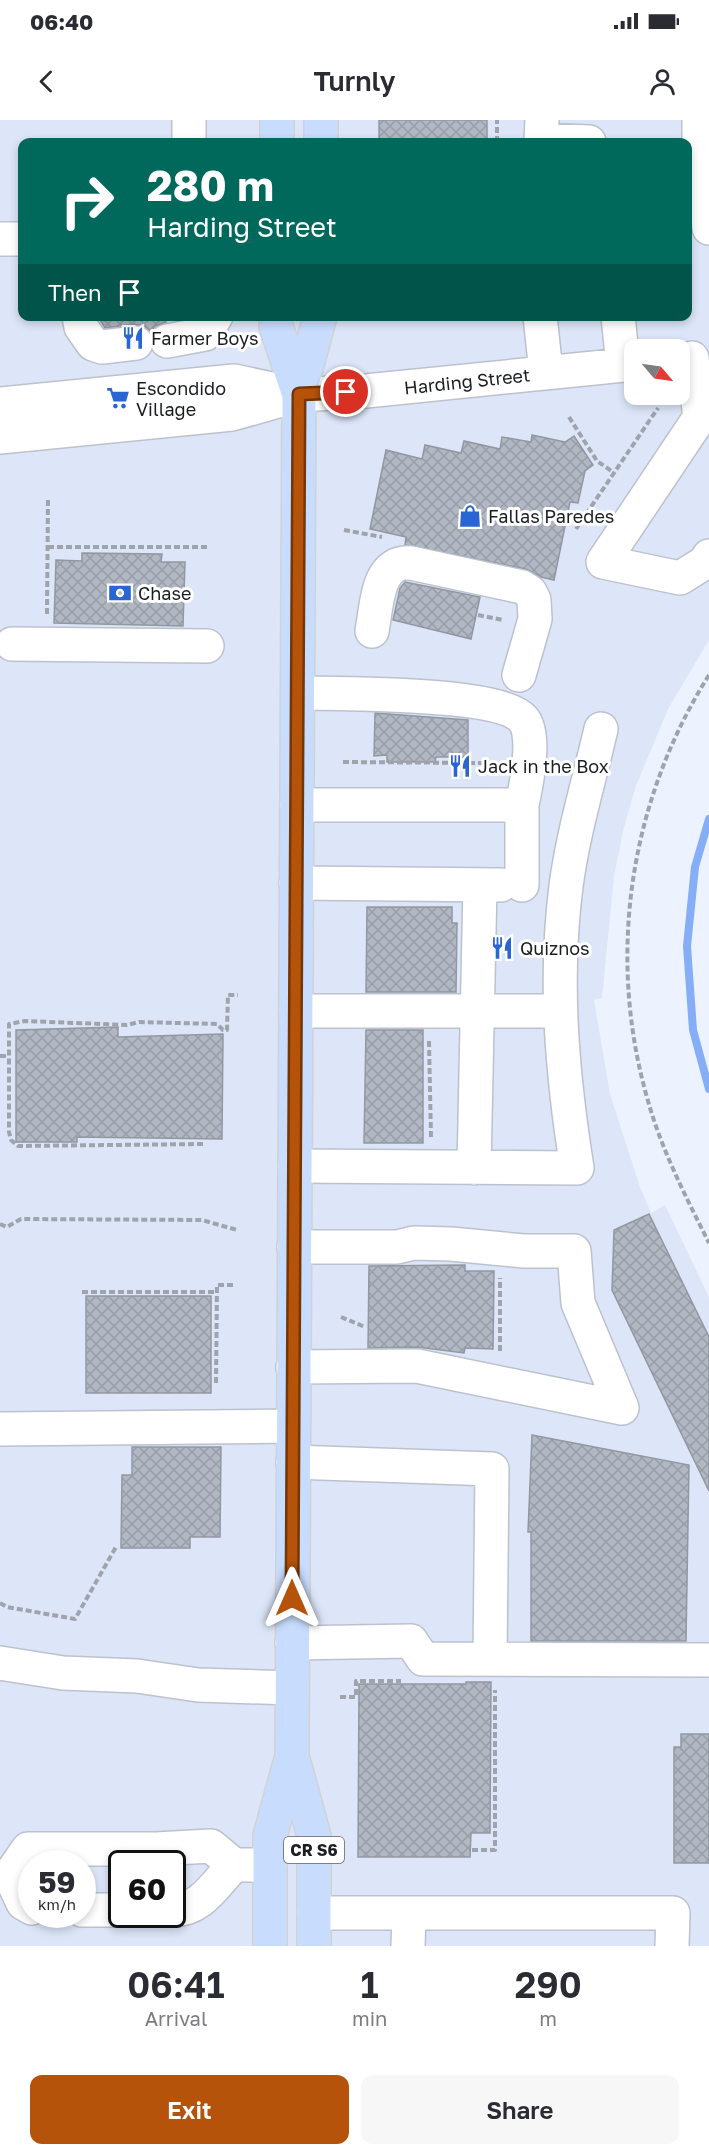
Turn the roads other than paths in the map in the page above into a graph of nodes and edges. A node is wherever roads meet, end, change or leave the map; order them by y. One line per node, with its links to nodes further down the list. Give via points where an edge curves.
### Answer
1 (189, 120): 6 (street)
2 (277, 120): 7 (main road)
3 (321, 120): 8 (main road)
4 (542, 120): 9 (street)
5 (699, 120): 10 (street)
6 (189, 138)
7 (277, 138)
8 (321, 138)
9 (542, 138)
10 (693, 157): 11 (street)
11 (709, 228)
12 (0, 238): 13 (street)
13 (18, 239)
14 (80, 321): 15 (street, via 93,344 102,346 205,334)
15 (213, 321)
16 (276, 321): 24 (main road, CR S6)
17 (319, 321): 24 (main road, CR S6)
18 (541, 321): 23 (street)
19 (619, 321): 20 (street)
20 (624, 342)
21 (694, 358): 26 (street)
22 (624, 364): 23 (street, Harding Street)
23 (546, 372): 24 (street, Harding Street)
24 (299, 394): 25 (street, via 234,381); 27 (street, via 232,414); 33 (main road, CR S6)
25 (0, 404)
26 (705, 420): 28 (street, via 603,562 680,578)
27 (0, 437)
28 (709, 556)
29 (372, 631): 32 (street, via 383,577 396,565 411,563 522,587 530,592 536,610)
30 (12, 644): 31 (street)
31 (207, 646)
32 (519, 675)
33 (297, 693): 35 (main road, CR S6); 36 (street, via 460,698 512,712 523,719 528,729 529,771)
34 (601, 729): 40 (street)
35 (297, 805): 36 (street); 37 (main road, CR S6)
36 (522, 805): 39 (street)
37 (296, 883): 38 (street); 41 (main road, CR S6)
38 (480, 885): 39 (street); 42 (street)
39 (522, 885): 40 (street)
40 (566, 885): 43 (street)
41 (296, 1011): 42 (street); 44 (main road, CR S6)
42 (477, 1011): 43 (street); 45 (street)
43 (558, 1011): 45 (street, via 565,1093 578,1168)
44 (295, 1166): 45 (street); 46 (main road, CR S6)
45 (474, 1168)
46 (294, 1247): 47 (main road, CR S6); 47 (street, via 397,1247 414,1243 574,1251 578,1303 622,1408 417,1366)
47 (293, 1367): 48 (main road, CR S6)
48 (293, 1426): 49 (street); 50 (main road, CR S6)
49 (0, 1429)
50 (293, 1462): 51 (main road, CR S6); 54 (street, via 492,1469)
51 (292, 1643): 54 (street, via 411,1641 423,1659); 55 (main road, CR S6)
52 (709, 1660): 54 (street)
53 (0, 1662): 55 (street, via 63,1673 137,1676 198,1685)
54 (493, 1670)
55 (291, 1688): 56 (main road, CR S6)
56 (292, 1756): 60 (main road, CR S6, via 270,1836); 63 (main road, CR S6, via 314,1836)
57 (27, 1850): 59 (street, via 211,1846)
58 (18, 1863): 61 (street, via 10,1875)
59 (234, 1865): 60 (street); 62 (street, via 196,1906)
60 (270, 1865): 65 (main road, CR S6)
61 (18, 1892)
62 (186, 1910)
63 (314, 1913): 64 (street); 66 (main road, CR S6)
64 (409, 1914): 67 (street); 68 (street, via 673,1912)
65 (270, 1946)
66 (314, 1946)
67 (408, 1946)
68 (672, 1946)

